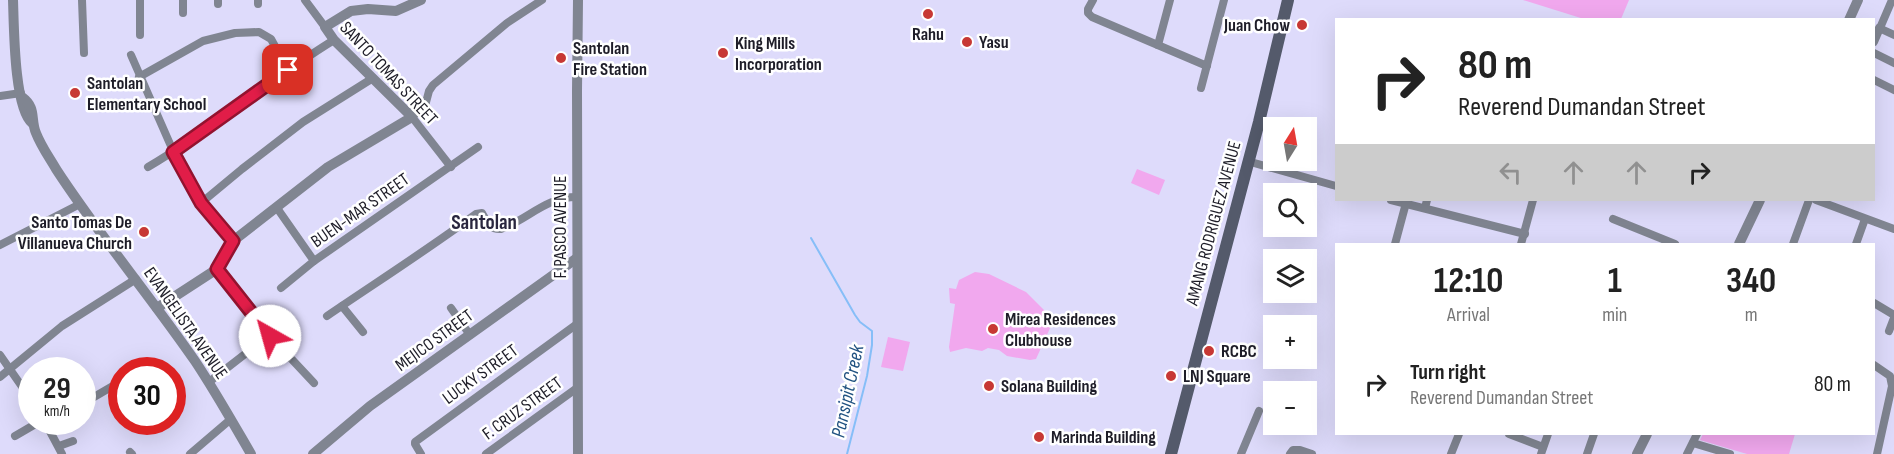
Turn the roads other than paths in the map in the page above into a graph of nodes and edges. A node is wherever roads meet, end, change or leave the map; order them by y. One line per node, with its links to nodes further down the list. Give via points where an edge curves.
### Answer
1 (13, 0): 35 (street, EVANGELISTA AVENUE)
2 (82, 0): 24 (street)
3 (140, 0): 19 (street)
4 (183, 0): 15 (street)
5 (305, 0): 17 (street, SANTO TOMAS STREET)
6 (421, 0): 17 (street, via 402,10 351,11)
7 (542, 0): 37 (street, via 507,23 433,85 425,106)
8 (578, 0): 44 (street, F. PASCO AVENUE)
9 (1093, 0): 23 (street, via 1088,9 1092,17)
10 (1170, 0): 23 (street)
11 (1224, 0): 28 (street)
12 (1288, 0): 40 (main road, AMANG RODRIGUEZ AVENUE)
13 (1858, 0): 16 (street)
14 (1892, 0): 18 (street)
15 (183, 13)
16 (1850, 18)
17 (324, 27): 21 (street, SANTO TOMAS STREET)
18 (1880, 28): 20 (street); 22 (street)
19 (140, 35)
20 (1894, 35)
21 (334, 40): 29 (street); 31 (street, SANTO TOMAS STREET)
22 (1875, 40)
23 (1158, 45): 28 (street)
24 (84, 53)
25 (1875, 54): 27 (street)
26 (131, 56): 30 (street)
27 (1894, 63)
28 (1207, 66): 33 (street)
29 (288, 70): 30 (street, via 271,39 259,32 235,33 202,41); 39 (street)
30 (139, 77): 39 (street)
31 (373, 78): 37 (street, SANTO TOMAS STREET); 50 (street, via 303,122)
32 (1875, 80): 34 (street)
33 (1201, 88)
34 (1894, 90)
35 (21, 95): 36 (street); 52 (street, EVANGELISTA AVENUE, via 41,145)
36 (0, 96)
37 (412, 117): 42 (street, SANTO TOMAS STREET); 54 (street, via 328,167)
38 (478, 147): 42 (street, BUEN-MAR STREET)
39 (173, 152): 41 (street); 50 (street)
40 (1247, 164): 43 (street); 116 (main road, AMANG RODRIGUEZ AVENUE)
41 (148, 167)
42 (451, 167): 68 (street, BUEN-MAR STREET)
43 (1335, 186)
44 (577, 197): 67 (street, F. PASCO AVENUE); 73 (street, via 550,201 495,230 479,212)
45 (1396, 201): 51 (street)
46 (1533, 201): 58 (street)
47 (1760, 201): 63 (street)
48 (1809, 201): 64 (street)
49 (1819, 201): 56 (street)
50 (201, 203): 59 (street)
51 (1406, 203): 53 (street); 60 (street)
52 (80, 204): 66 (street); 70 (street, EVANGELISTA AVENUE)
53 (1426, 204): 58 (street)
54 (276, 208): 59 (street); 68 (street, BUEN-MAR STREET)
55 (1613, 219): 62 (street)
56 (1865, 219): 57 (street); 65 (street)
57 (1894, 229)
58 (1525, 234): 61 (street)
59 (233, 241): 69 (street)
60 (1395, 243)
61 (1521, 243)
62 (1673, 243)
63 (1739, 243)
64 (1793, 243)
65 (1856, 243)
66 (0, 245)
67 (577, 258): 79 (street, F. PASCO AVENUE); 82 (street, MEJICO STREET)
68 (314, 261): 71 (street)
69 (217, 269): 74 (street); 83 (street)
70 (136, 279): 74 (street, EVANGELISTA AVENUE); 86 (street, via 62,326)
71 (281, 288)
72 (1875, 304): 77 (street)
73 (342, 306): 76 (street); 81 (street)
74 (157, 308): 89 (street, EVANGELISTA AVENUE)
75 (451, 308): 82 (street)
76 (327, 316)
77 (1894, 317): 80 (street)
78 (285, 323): 83 (street)
79 (577, 324): 91 (street, F. PASCO AVENUE); 114 (street, LUCKY STREET, via 415,442)
80 (1889, 331)
81 (363, 332)
82 (471, 335): 113 (street, MEJICO STREET, via 370,406)
83 (270, 336): 89 (street); 90 (street)
84 (0, 355): 86 (street)
85 (1875, 366): 95 (street, via 1890,376 1892,386)
86 (10, 369): 87 (street); 88 (street)
87 (0, 377)
88 (18, 381)
89 (209, 382): 93 (street, EVANGELISTA AVENUE)
90 (314, 383)
91 (577, 388): 110 (street, F. PASCO AVENUE); 115 (street, F. CRUZ STREET)
92 (1259, 411): 117 (street)
93 (231, 419): 111 (street); 112 (street, EVANGELISTA AVENUE)
94 (1875, 429): 95 (street)
95 (1882, 433): 124 (street)
96 (18, 435): 104 (street)
97 (52, 435): 107 (street)
98 (1459, 435): 119 (street)
99 (1511, 435): 108 (street)
100 (1548, 435): 108 (street)
101 (1594, 435): 120 (street)
102 (1646, 435): 121 (street)
103 (1696, 435): 106 (street)
104 (15, 436)
105 (73, 441): 107 (street)
106 (1693, 442): 122 (street); 123 (street)
107 (60, 450)
108 (1542, 451)
109 (1291, 452): 118 (street)
110 (576, 453)
111 (190, 454)
112 (251, 454)
113 (313, 454)
114 (421, 454)
115 (486, 454)
116 (1171, 454)
117 (1241, 454)
118 (1312, 454)
119 (1451, 454)
120 (1587, 454)
121 (1637, 454)
122 (1687, 454)
123 (1730, 454)
124 (1877, 454)

